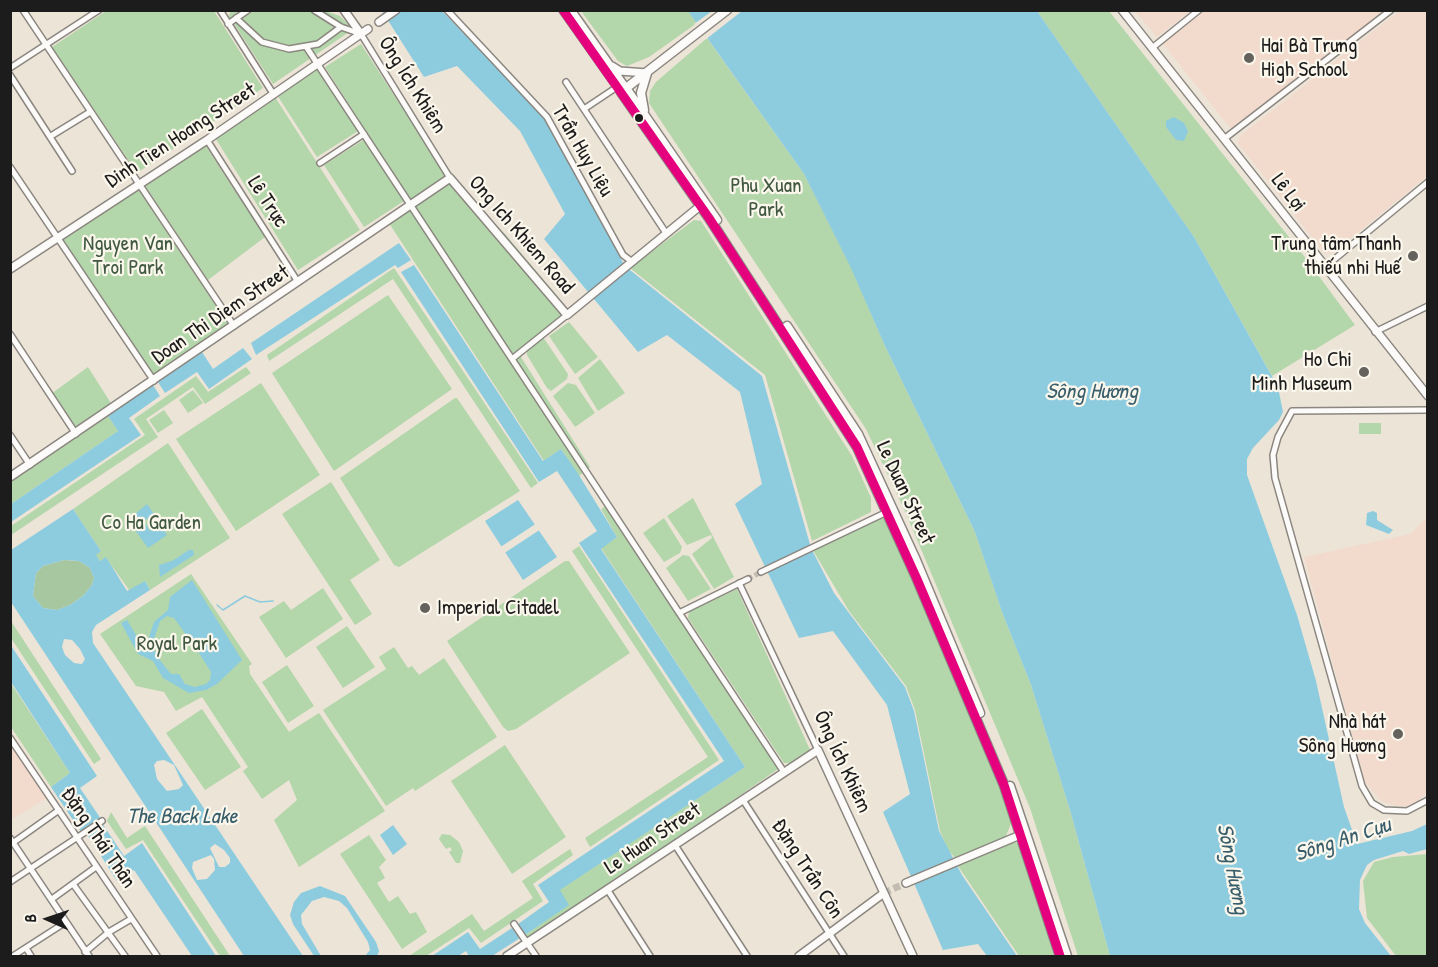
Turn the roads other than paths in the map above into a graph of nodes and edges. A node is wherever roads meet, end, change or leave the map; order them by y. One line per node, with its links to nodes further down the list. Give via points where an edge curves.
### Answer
1 (23, 10): 21 (street)
2 (220, 10): 17 (street)
3 (248, 10): 15 (street)
4 (314, 10): 18 (street)
5 (344, 10): 20 (street, Ông Ích Khiêm)
6 (396, 10): 16 (street)
7 (447, 10): 49 (street, Trần Huy Liệu, via 547,117)
8 (563, 10): 30 (street)
9 (571, 10): 24 (street)
10 (727, 10): 27 (main road)
11 (1122, 10): 23 (street, Lê Lợi)
12 (1199, 10): 23 (street)
13 (1392, 10): 37 (street)
14 (95, 11): 21 (street)
15 (236, 18): 17 (street); 22 (street, via 262,42 289,49)
16 (379, 22)
17 (228, 24): 31 (street)
18 (340, 27): 20 (street); 22 (street, via 326,40)
19 (368, 29): 20 (street, Dinh Tien Hoang Street)
20 (361, 34): 25 (street, Dinh Tien Hoang Street); 42 (street, Ông Ích Khiêm)
21 (47, 45): 26 (street); 33 (street)
22 (307, 48): 25 (street)
23 (1152, 48): 37 (street, Lê Lợi)
24 (608, 63): 27 (street, via 620,71); 30 (street)
25 (318, 65): 31 (street, Dinh Tien Hoang Street); 35 (street)
26 (10, 68)
27 (647, 73): 30 (main road); 34 (main road, via 641,93)
28 (10, 75): 36 (street)
29 (566, 82): 32 (street)
30 (621, 89): 32 (street); 34 (main road, Le Duan Street); 45 (main road, Le Duan Street)
31 (274, 95): 38 (street, Dinh Tien Hoang Street)
32 (584, 109): 47 (street)
33 (90, 112): 36 (street); 44 (street)
34 (646, 119): 45 (main road, Le Duan Street)
35 (364, 134): 39 (street); 46 (street)
36 (51, 136): 41 (street)
37 (1224, 139): 50 (street, Lê Lợi)
38 (207, 140): 44 (street, Dinh Tien Hoang Street); 52 (street, Lê Trực)
39 (320, 163)
40 (11, 167): 48 (street)
41 (72, 171)
42 (450, 178): 46 (street, Doan Thi Diem Street); 54 (street, Ong Ich Khiem Road)
43 (1428, 182): 50 (street)
44 (138, 183): 48 (street, Dinh Tien Hoang Street); 55 (street)
45 (702, 204): 47 (street); 66 (main road, Le Duan Street, via 850,433)
46 (410, 205): 52 (street, Doan Thi Diem Street); 58 (street)
47 (666, 233): 49 (street)
48 (56, 238): 51 (street, Dinh Tien Hoang Street); 59 (street)
49 (629, 262): 54 (street)
50 (1325, 267): 56 (street, Lê Lợi)
51 (10, 269)
52 (298, 282): 55 (street, Doan Thi Diem Street)
53 (1428, 306): 56 (street)
54 (567, 315): 58 (street)
55 (234, 326): 59 (street, Doan Thi Diem Street)
56 (1375, 332): 60 (street, Lê Lợi)
57 (10, 334): 62 (street)
58 (512, 359): 70 (street)
59 (154, 381): 62 (street, Doan Thi Diem Street)
60 (1428, 396)
61 (1428, 410): 75 (street, via 1292,411 1274,446 1275,478 1362,786 1372,803 1384,810 1407,811)
62 (75, 434): 64 (street, Doan Thi Diem Street)
63 (10, 435): 64 (street)
64 (30, 465): 65 (street, Doan Thi Diem Street)
65 (10, 477)
66 (890, 510): 67 (street); 78 (main road, Le Duan Street, via 990,737)
67 (761, 572)
68 (748, 579): 69 (street)
69 (739, 583): 70 (street); 72 (street, Ông Ích Khiêm)
70 (679, 613): 73 (street)
71 (10, 738): 76 (street, Đặng Thái Thân)
72 (818, 750): 73 (street, Le Huan Street); 88 (street, Ông Ích Khiêm)
73 (784, 772): 74 (street, Le Huan Street)
74 (743, 800): 81 (street, Le Huan Street); 94 (street, Đặng Trần Côn)
75 (1428, 800)
76 (59, 810): 79 (street, Đặng Thái Thân); 80 (street)
77 (102, 821): 79 (street)
78 (1024, 834): 85 (street); 109 (main road, Le Duan Street); 110 (main road, Le Duan Street)
79 (76, 838): 82 (street); 83 (street, Đặng Thái Thân)
80 (12, 840): 82 (street)
81 (675, 845): 87 (street, Le Huan Street); 105 (street)
82 (32, 867): 84 (street); 89 (street)
83 (96, 867): 86 (street); 90 (street, Đặng Thái Thân)
84 (10, 882)
85 (906, 883)
86 (73, 884): 89 (street); 93 (street)
87 (608, 889): 95 (street, Le Huan Street); 104 (street)
88 (884, 893): 94 (street); 108 (street, Ông Ích Khiêm)
89 (52, 899): 91 (street)
90 (132, 919): 93 (street); 101 (street, Đặng Thái Thân)
91 (66, 922): 96 (street); 97 (street)
92 (514, 924): 95 (street)
93 (109, 932): 97 (street); 100 (street)
94 (830, 935): 106 (street); 107 (street, Đặng Trần Côn)
95 (528, 943): 102 (street, Le Huan Street); 103 (street)
96 (26, 948): 98 (street); 99 (street)
97 (87, 954)
98 (14, 957)
99 (31, 957)
100 (125, 957)
101 (157, 957)
102 (507, 957)
103 (536, 957)
104 (650, 957)
105 (747, 957)
106 (799, 957)
107 (844, 957)
108 (913, 957)
109 (1060, 957)
110 (1067, 957)

